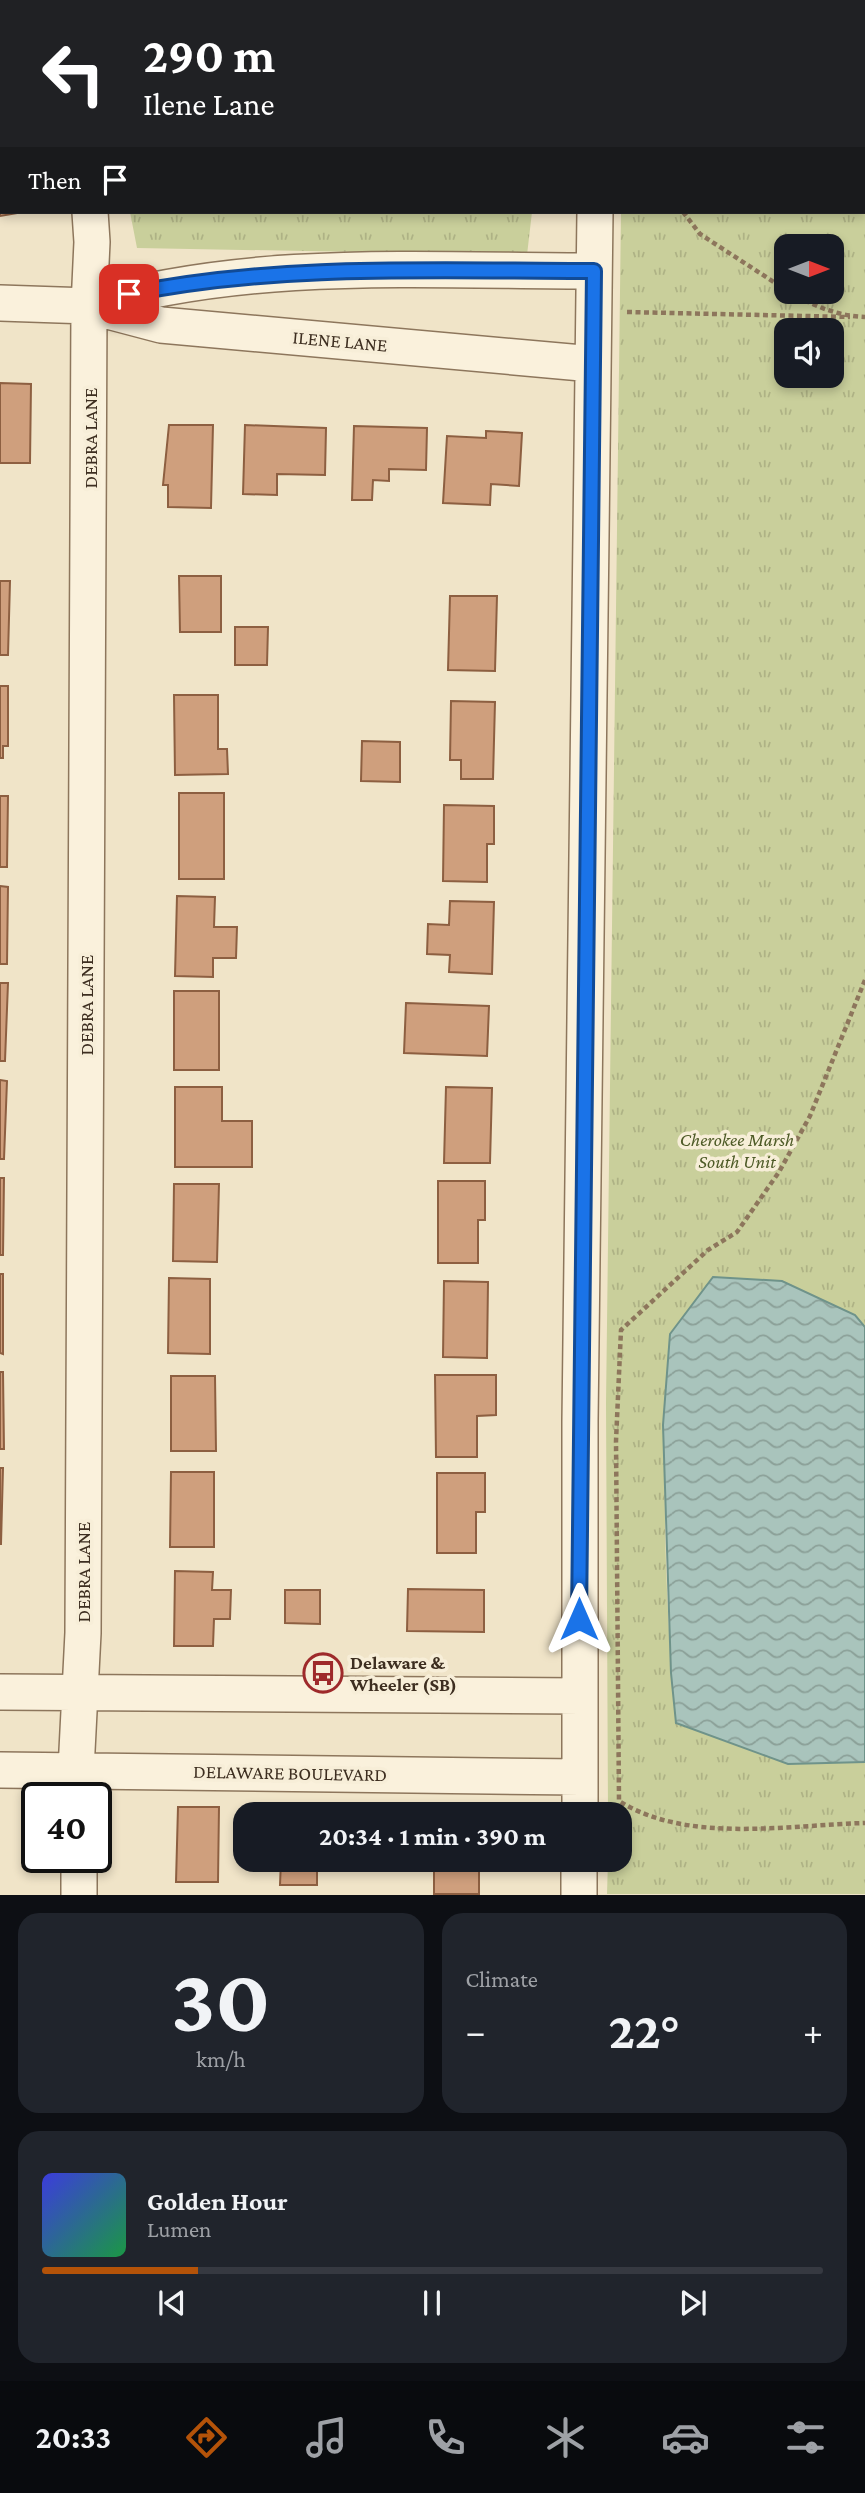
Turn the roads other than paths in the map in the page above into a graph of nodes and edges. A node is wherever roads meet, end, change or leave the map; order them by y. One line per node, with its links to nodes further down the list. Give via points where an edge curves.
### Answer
1 (90, 214): 5 (street, DEBRA LANE)
2 (595, 214): 3 (street)
3 (594, 271): 5 (street, ILENE LANE, via 269,274 174,285); 6 (street)
4 (0, 303): 5 (street, ILENE LANE)
5 (89, 306): 6 (street, ILENE LANE, via 161,325); 8 (street, DEBRA LANE)
6 (593, 364): 9 (street)
7 (0, 1692): 8 (street)
8 (80, 1693): 9 (street); 13 (street, DEBRA LANE)
9 (580, 1696): 11 (street)
10 (0, 1770): 12 (street, DELAWARE BOULEVARD)
11 (580, 1777): 14 (street, DELAWARE BOULEVARD); 15 (street)
12 (66, 1782)
13 (77, 1782)
14 (112, 1784)
15 (580, 1802)
16 (579, 1872): 19 (street)
17 (79, 1873): 18 (street)
18 (79, 1895)
19 (579, 1895)

